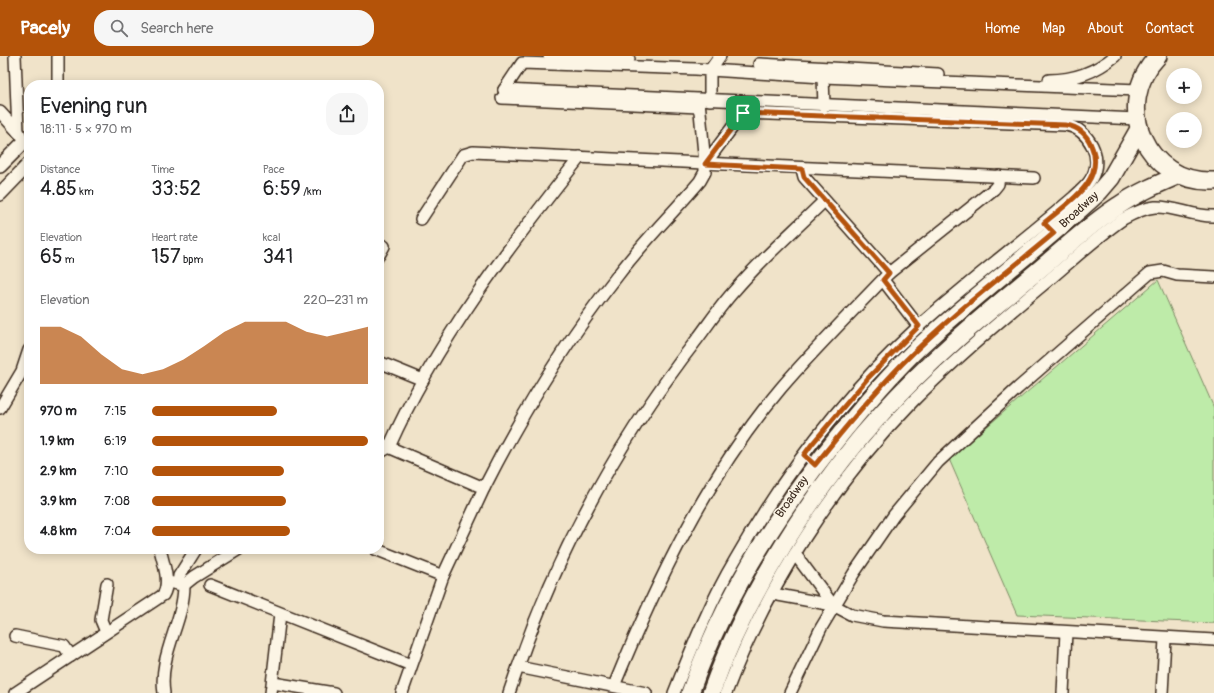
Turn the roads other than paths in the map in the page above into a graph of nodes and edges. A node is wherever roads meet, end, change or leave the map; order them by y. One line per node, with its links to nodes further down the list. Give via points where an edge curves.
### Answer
1 (15, 56): 18 (street)
2 (58, 56): 11 (street)
3 (549, 56): 8 (street, via 696,62)
4 (720, 56): 9 (street)
5 (1115, 56): 7 (street, via 1091,71 1070,78 1048,80)
6 (1158, 56): 12 (main road, via 1147,70)
7 (759, 64): 9 (street); 10 (street)
8 (696, 69): 9 (street); 13 (street, via 522,63 503,94)
9 (710, 70): 13 (street)
10 (823, 77): 12 (street); 14 (street)
11 (58, 80)
12 (1138, 90): 17 (main road)
13 (702, 102): 15 (street); 20 (street)
14 (824, 106): 15 (street); 17 (street)
15 (744, 107): 20 (street); 32 (street, via 1074,126 1081,130 1091,144 1095,158 1094,174)
16 (0, 112): 18 (street)
17 (1138, 124): 24 (main road, via 1154,156); 32 (main road, Broadway, via 1107,183)
18 (24, 137): 21 (street)
19 (580, 157): 20 (street); 31 (street, via 473,152 463,155); 39 (street, via 480,288)
20 (705, 164): 23 (street); 44 (street, via 705,172 700,181 618,274 564,347 520,420)
21 (0, 166)
22 (24, 169): 28 (street)
23 (802, 169): 25 (street); 29 (street, via 804,177)
24 (1179, 175): 27 (main road); 33 (main road, Broadway, via 1118,206)
25 (1000, 176): 26 (street); 34 (street, via 994,189)
26 (1034, 178)
27 (1214, 181)
28 (0, 194)
29 (824, 200): 34 (street); 65 (street, via 735,290 662,384 618,452 585,511 532,624)
30 (1214, 216): 33 (street, via 1164,208 1146,209 1123,219)
31 (421, 219)
32 (1049, 228): 36 (street); 42 (main road, Broadway, via 914,352)
33 (1068, 255): 43 (main road, Broadway, via 959,336 932,361 880,414)
34 (886, 277): 36 (street); 66 (street, via 781,389 748,431 684,532 659,582)
35 (1214, 277): 55 (street, via 1184,276 1155,271 1130,289 938,462 877,538)
36 (919, 326): 42 (street, via 868,378)
37 (384, 364): 39 (street)
38 (24, 373): 40 (street)
39 (423, 380): 41 (street)
40 (0, 408)
41 (384, 445): 44 (street)
42 (809, 460): 74 (street, via 772,500 734,561 702,625); 75 (main road, Broadway, via 739,585)
43 (837, 481): 49 (street); 64 (main road, Broadway, via 793,530 757,593)
44 (484, 488): 50 (street)
45 (384, 553): 50 (street)
46 (162, 554): 52 (street)
47 (193, 554): 52 (street)
48 (231, 554): 52 (street, via 194,577)
49 (795, 554): 54 (street); 55 (street)
50 (442, 576): 63 (street)
51 (107, 584): 57 (street, via 101,620)
52 (176, 584): 57 (street); 69 (street, via 184,598 163,669)
53 (210, 585): 56 (street)
54 (773, 594): 55 (street); 64 (street)
55 (833, 605): 58 (street, via 852,615 883,621); 78 (street)
56 (280, 614): 63 (street); 67 (street)
57 (106, 632): 62 (street)
58 (1066, 632): 60 (street); 79 (street)
59 (15, 636): 62 (street, via 64,646)
60 (1165, 639): 61 (street); 80 (street)
61 (1214, 640)
62 (71, 656): 68 (street)
63 (411, 665): 71 (street)
64 (730, 666): 76 (main road, Broadway); 77 (street)
65 (518, 667): 66 (street); 72 (street)
66 (614, 686): 73 (street)
67 (272, 688): 70 (street)
68 (15, 693)
69 (164, 693)
70 (334, 693)
71 (402, 693)
72 (509, 693)
73 (646, 693)
74 (674, 693)
75 (690, 693)
76 (711, 693)
77 (726, 693)
78 (790, 693)
79 (1063, 693)
80 (1162, 693)

